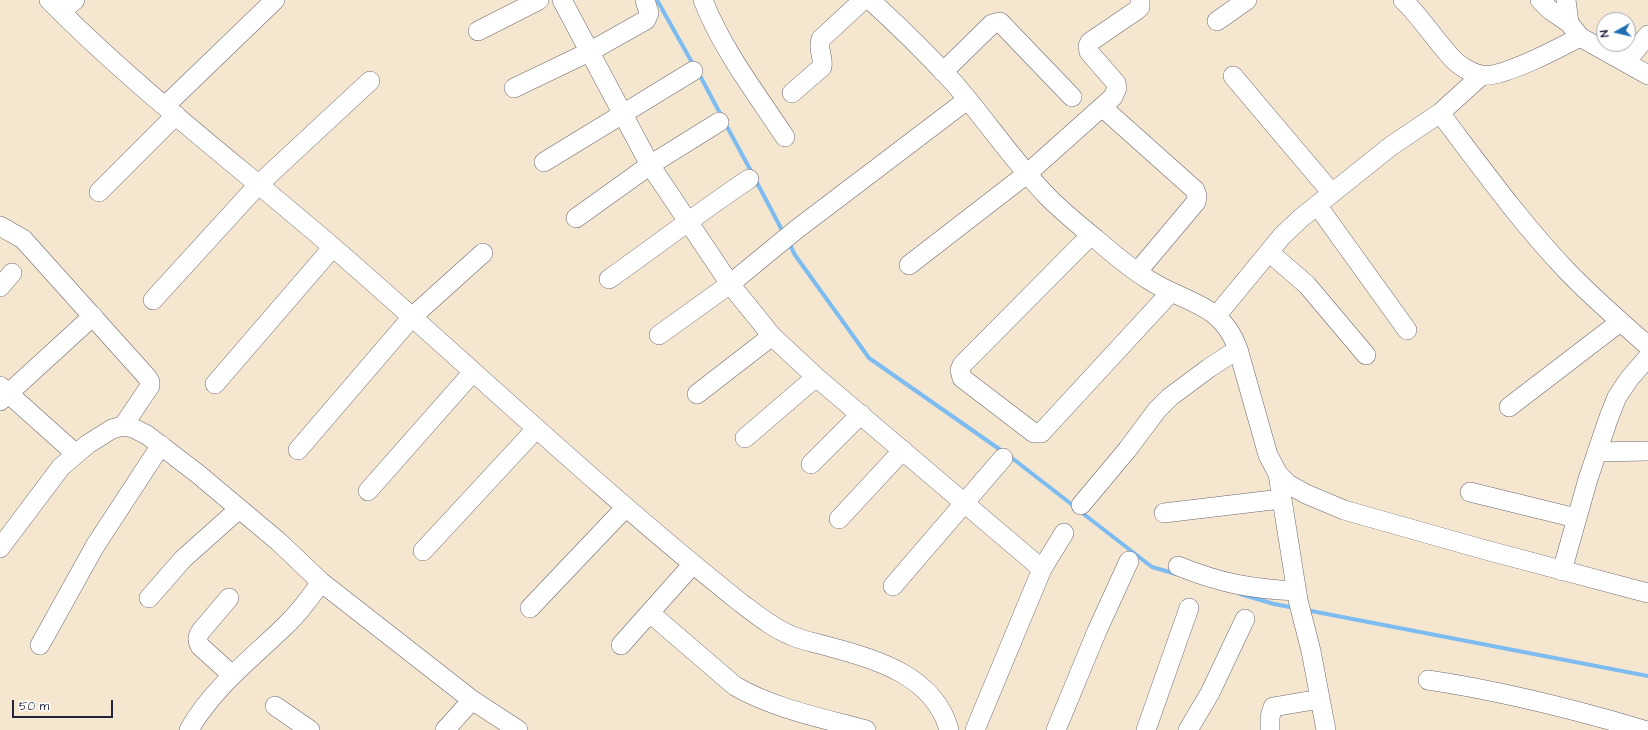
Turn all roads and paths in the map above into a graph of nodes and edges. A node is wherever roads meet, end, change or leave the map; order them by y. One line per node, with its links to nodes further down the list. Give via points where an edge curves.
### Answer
1 (75, 0): 14 (street)
2 (275, 0): 32 (street)
3 (539, 0): 17 (street)
4 (562, 0): 19 (street)
5 (645, 0): 19 (street, via 650,13 646,20)
6 (703, 0): 36 (street, via 710,20)
7 (863, 0): 28 (street, via 821,39 819,47 822,67)
8 (870, 0): 22 (street)
9 (1140, 0): 31 (street, via 1137,10 1090,42 1088,46 1089,52 1116,83 1117,88 1113,97)
10 (1247, 0): 15 (street)
11 (1403, 0): 23 (street, via 1454,60 1468,70)
12 (1540, 0): 16 (street)
13 (1566, 0): 16 (street)
14 (55, 6): 32 (street, via 126,73)
15 (1217, 22)
16 (1574, 30): 20 (street); 23 (street, via 1547,54 1499,73)
17 (478, 31)
18 (1648, 35): 20 (street)
19 (589, 52): 27 (street); 33 (street)
20 (1626, 62): 24 (street)
21 (693, 70): 33 (street)
22 (943, 72): 29 (street, via 992,24 1000,22); 30 (street)
23 (1482, 75): 34 (street)
24 (1648, 75)
25 (1234, 76): 43 (street)
26 (370, 81): 41 (street)
27 (514, 88)
28 (792, 93)
29 (1072, 97)
30 (968, 100): 39 (street); 55 (street, via 790,234)
31 (1102, 107): 39 (street); 53 (street, via 1195,190 1197,196 1196,202)
32 (170, 110): 41 (street); 42 (street)
33 (622, 114): 37 (street); 38 (street)
34 (1440, 114): 43 (street, via 1391,146); 61 (street, via 1499,191 1567,271)
35 (719, 122): 38 (street)
36 (785, 137)
37 (544, 162)
38 (650, 165): 45 (street); 46 (street)
39 (1028, 173): 48 (street, via 1048,196); 52 (street)
40 (749, 179): 46 (street)
41 (258, 185): 49 (street); 57 (street)
42 (98, 192)
43 (1331, 192): 44 (street)
44 (1317, 205): 50 (street, via 1282,236); 62 (street)
45 (576, 218)
46 (687, 223): 54 (street); 55 (street)
47 (0, 226): 59 (street, via 23,239)
48 (1091, 235): 53 (street); 56 (street, via 962,365 960,370 962,378 1034,433 1041,432)
49 (332, 247): 60 (street); 71 (street)
50 (1270, 252): 58 (street); 67 (street, via 1307,285)
51 (483, 253): 60 (street)
52 (909, 265)
53 (1138, 272): 56 (street)
54 (609, 279)
55 (730, 284): 63 (street); 64 (street)
56 (1171, 292): 58 (street)
57 (153, 300)
58 (1217, 315): 66 (street, via 1230,331)
59 (93, 316): 72 (street); 76 (street, via 150,382 150,386)
60 (412, 316): 69 (street); 80 (street)
61 (1620, 322): 65 (street); 74 (street)
62 (1406, 330)
63 (659, 335)
64 (772, 336): 70 (street); 73 (street)
65 (1648, 346)
66 (1238, 349): 87 (street, via 1268,455); 92 (street, via 1170,397)
67 (1366, 355)
68 (1648, 357): 83 (street, via 1617,397)
69 (473, 372): 77 (street); 88 (street)
70 (816, 377): 75 (street); 78 (street)
71 (215, 384)
72 (3, 394): 84 (street)
73 (697, 394)
74 (1509, 407)
75 (860, 414): 81 (street); 86 (street)
76 (123, 426): 79 (street, via 133,428); 84 (street, via 112,429)
77 (536, 429): 93 (street); 100 (street)
78 (745, 438)
79 (161, 445): 94 (street); 117 (street, via 95,546)
80 (298, 450)
81 (903, 450): 91 (street); 97 (street)
82 (1648, 451): 83 (street)
83 (1597, 452): 96 (street)
84 (76, 454): 99 (street, via 61,467)
85 (1003, 458): 91 (street)
86 (811, 464)
87 (1278, 474): 90 (street); 105 (street, via 1288,484 1306,494 1344,510)
88 (368, 491)
89 (1470, 492): 96 (street)
90 (1281, 500): 95 (street); 111 (street)
91 (964, 504): 104 (street); 107 (street)
92 (1081, 505)
93 (626, 507): 102 (street); 112 (street)
94 (239, 509): 106 (street); 109 (street, via 183,559)
95 (1164, 513)
96 (1576, 518): 105 (street)
97 (839, 519)
98 (1064, 533): 104 (street)
99 (0, 548)
100 (423, 551)
101 (1130, 561): 130 (street, via 1097,631)
102 (693, 564): 114 (street); 128 (street, via 744,606 789,635 864,656 906,676 924,689 939,705)
103 (1178, 566): 111 (street, via 1205,577 1260,589)
104 (1042, 569): 129 (street)
105 (1562, 571): 108 (street)
106 (321, 582): 118 (street, via 304,606); 121 (street)
107 (892, 586)
108 (1648, 593)
109 (149, 598)
110 (229, 598): 118 (street, via 201,631 198,642)
111 (1299, 603): 120 (street, via 1312,651)
112 (530, 608)
113 (1189, 608): 131 (street)
114 (650, 613): 116 (street); 127 (street, via 735,686 751,695)
115 (1246, 619): 132 (street, via 1214,687)
116 (621, 645)
117 (40, 646)
118 (232, 675): 124 (street)
119 (1428, 680): 135 (street, via 1532,699)
120 (1320, 699): 133 (street, via 1273,707); 134 (street)
121 (472, 700): 123 (street); 126 (street)
122 (275, 706): 125 (street)
123 (514, 729)
124 (189, 730)
125 (310, 730)
126 (445, 730)
127 (866, 730)
128 (949, 730)
129 (975, 730)
130 (1056, 730)
131 (1146, 730)
132 (1188, 730)
133 (1270, 730)
134 (1326, 730)
135 (1644, 730)

